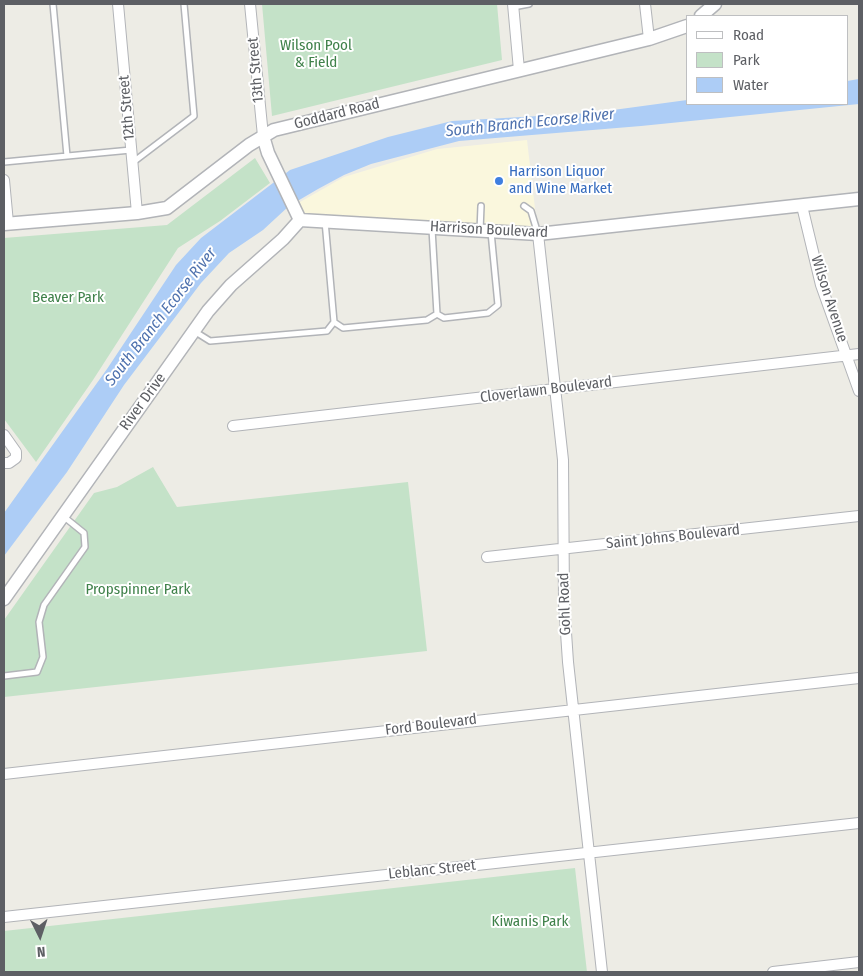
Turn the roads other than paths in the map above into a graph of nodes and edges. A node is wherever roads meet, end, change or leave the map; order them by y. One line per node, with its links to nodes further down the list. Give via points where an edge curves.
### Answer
1 (53, 4): 15 (lane)
2 (118, 4): 14 (street, 12th Street)
3 (184, 4): 17 (lane, via 194,116)
4 (250, 4): 13 (street, 13th Street)
5 (529, 4): 8 (lane)
6 (645, 4): 11 (street)
7 (712, 5): 9 (street)
8 (513, 6): 12 (street)
9 (702, 15)
10 (686, 29): 11 (street, Goddard Road)
11 (649, 39): 12 (street, Goddard Road)
12 (519, 70): 13 (street, Goddard Road, via 283,127)
13 (263, 136): 23 (street, Goddard Road, via 167,208); 24 (street)
14 (131, 150): 15 (lane); 17 (street, 12th Street)
15 (67, 156): 16 (lane)
16 (4, 162)
17 (132, 163): 23 (street, 12th Street)
18 (4, 180): 26 (street)
19 (859, 199): 22 (street, Harrison Boulevard)
20 (482, 206): 28 (lane)
21 (524, 206): 29 (lane, via 530,211)
22 (802, 206): 29 (street, Harrison Boulevard); 34 (street, Wilson Avenue, via 821,285)
23 (137, 213): 26 (street, Goddard Road)
24 (300, 220): 25 (street, Harrison Boulevard); 32 (street, River Drive, via 231,285)
25 (325, 220): 27 (street, Harrison Boulevard); 31 (lane)
26 (6, 223)
27 (432, 228): 28 (street, Harrison Boulevard); 30 (lane)
28 (486, 232): 29 (street, Harrison Boulevard); 30 (lane, via 498,305 488,313 444,318)
29 (538, 234): 35 (street, Gohl Road)
30 (437, 314): 31 (lane, via 427,320 343,328)
31 (334, 322): 32 (lane, via 327,331 210,341)
32 (194, 330): 40 (street, River Drive)
33 (859, 354): 34 (street, Cloverlawn Boulevard)
34 (847, 355): 35 (street, Cloverlawn Boulevard); 36 (street, Wilson Avenue)
35 (555, 388): 37 (street, Cloverlawn Boulevard); 42 (street, Gohl Road, via 562,460)
36 (859, 391)
37 (233, 426)
38 (4, 435): 39 (street, via 16,452 16,458)
39 (4, 463)
40 (62, 516): 44 (street, River Drive); 45 (lane, via 84,533 85,547 44,604 39,622 43,658 37,672)
41 (859, 516): 42 (street, Saint Johns Boulevard)
42 (564, 548): 43 (street, Saint Johns Boulevard); 47 (street, Gohl Road, via 565,628)
43 (487, 557)
44 (4, 599)
45 (4, 676)
46 (859, 678): 47 (street, Ford Boulevard)
47 (572, 709): 48 (street, Ford Boulevard); 50 (street, Gohl Road)
48 (4, 774)
49 (859, 823): 50 (street, Leblanc Street)
50 (589, 853): 51 (street, Leblanc Street); 53 (street, Gohl Road)
51 (4, 917)
52 (859, 962): 54 (street)
53 (602, 972)
54 (773, 972)

